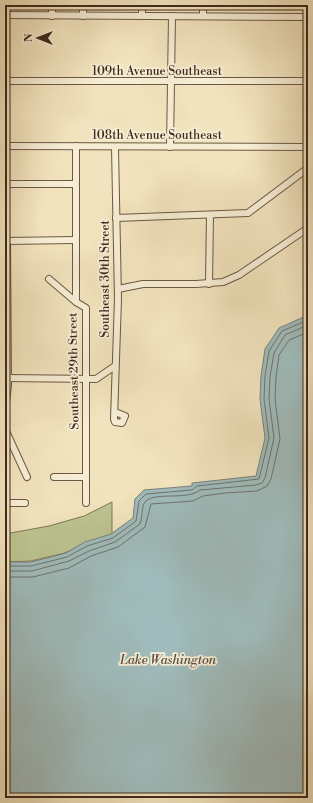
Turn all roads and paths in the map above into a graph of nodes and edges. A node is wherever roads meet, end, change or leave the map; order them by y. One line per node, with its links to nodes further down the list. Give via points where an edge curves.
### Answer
1 (52, 5): 7 (street)
2 (83, 5): 8 (street)
3 (142, 5): 9 (street)
4 (203, 5): 6 (street)
5 (5, 15): 7 (street)
6 (203, 15): 10 (street); 11 (street)
7 (52, 16): 8 (street)
8 (83, 16): 9 (street)
9 (142, 16): 10 (street)
10 (172, 16): 14 (street)
11 (308, 17)
12 (5, 81): 14 (street, 109th Avenue Southeast)
13 (308, 81): 14 (street, 109th Avenue Southeast)
14 (172, 82): 18 (street)
15 (5, 146): 16 (street, 108th Avenue Southeast)
16 (76, 146): 17 (street, 108th Avenue Southeast); 22 (street, Southeast 29th Street)
17 (116, 147): 18 (street, 108th Avenue Southeast); 24 (street, Southeast 30th Street)
18 (170, 147): 19 (street, 108th Avenue Southeast)
19 (308, 147)
20 (308, 168): 23 (street, via 248,213)
21 (5, 184): 22 (street)
22 (76, 184): 26 (street, Southeast 29th Street)
23 (210, 215): 24 (street); 30 (street)
24 (116, 218): 32 (street, Southeast 30th Street)
25 (308, 228): 30 (street, via 240,275)
26 (76, 240): 27 (street); 34 (street, Southeast 29th Street)
27 (6, 241): 28 (street)
28 (6, 253): 36 (street)
29 (49, 279): 34 (street)
30 (209, 284): 31 (street, via 156,283)
31 (127, 287): 32 (street); 33 (street)
32 (118, 289): 33 (street, Southeast 30th Street)
33 (118, 299): 35 (street, Southeast 30th Street)
34 (76, 302): 37 (street, Southeast 29th Street, via 86,308)
35 (115, 366): 37 (street, via 100,378); 39 (street, Southeast 30th Street)
36 (6, 379): 37 (street); 38 (street)
37 (86, 380): 43 (street, Southeast 29th Street)
38 (5, 410)
39 (115, 412)
40 (5, 429): 41 (street)
41 (27, 477)
42 (54, 477): 43 (street)
43 (86, 477): 46 (street, Southeast 29th Street)
44 (5, 503): 45 (street)
45 (25, 503)
46 (86, 503)

